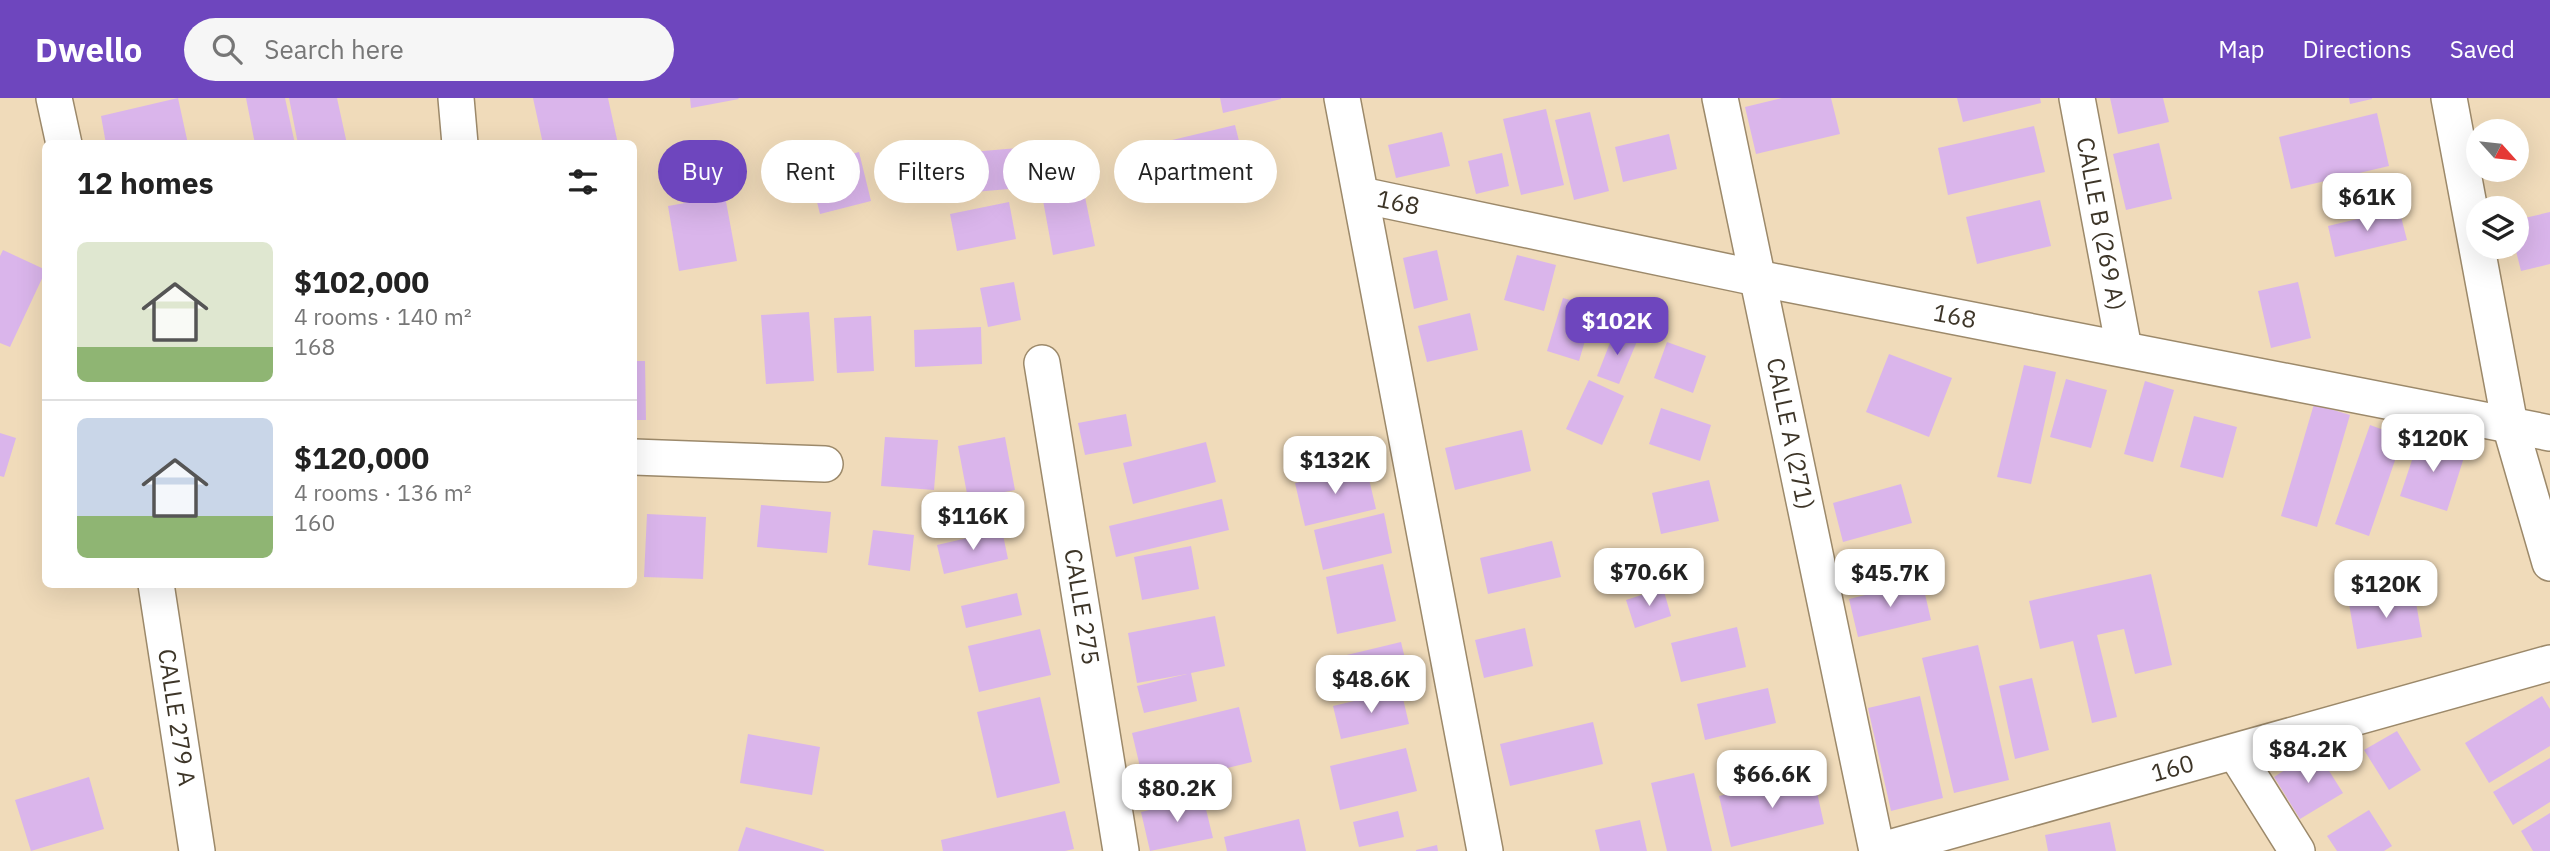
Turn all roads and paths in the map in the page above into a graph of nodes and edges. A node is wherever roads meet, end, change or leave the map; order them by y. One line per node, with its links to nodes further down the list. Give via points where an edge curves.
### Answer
1 (54, 98): 7 (street)
2 (456, 98): 8 (street)
3 (1342, 98): 9 (street)
4 (1720, 98): 10 (street, CALLE A (271))
5 (2077, 98): 11 (street, CALLE B (269 A))
6 (2449, 98): 13 (street)
7 (63, 140)
8 (460, 140)
9 (1361, 195): 10 (street, 168); 23 (street)
10 (1757, 278): 11 (street, 168); 24 (street, CALLE A (271))
11 (2123, 349): 13 (street, 168)
12 (1042, 363): 22 (street, CALLE 275)
13 (2510, 425): 14 (street, 168); 17 (street)
14 (2550, 433)
15 (637, 457): 16 (street)
16 (825, 464)
17 (2550, 563)
18 (157, 588): 21 (street, CALLE 279 A)
19 (2550, 663): 20 (street, 160)
20 (2235, 752): 24 (street, 160); 25 (street)
21 (197, 851)
22 (1121, 851)
23 (1485, 851)
24 (1877, 851)
25 (2297, 851)

